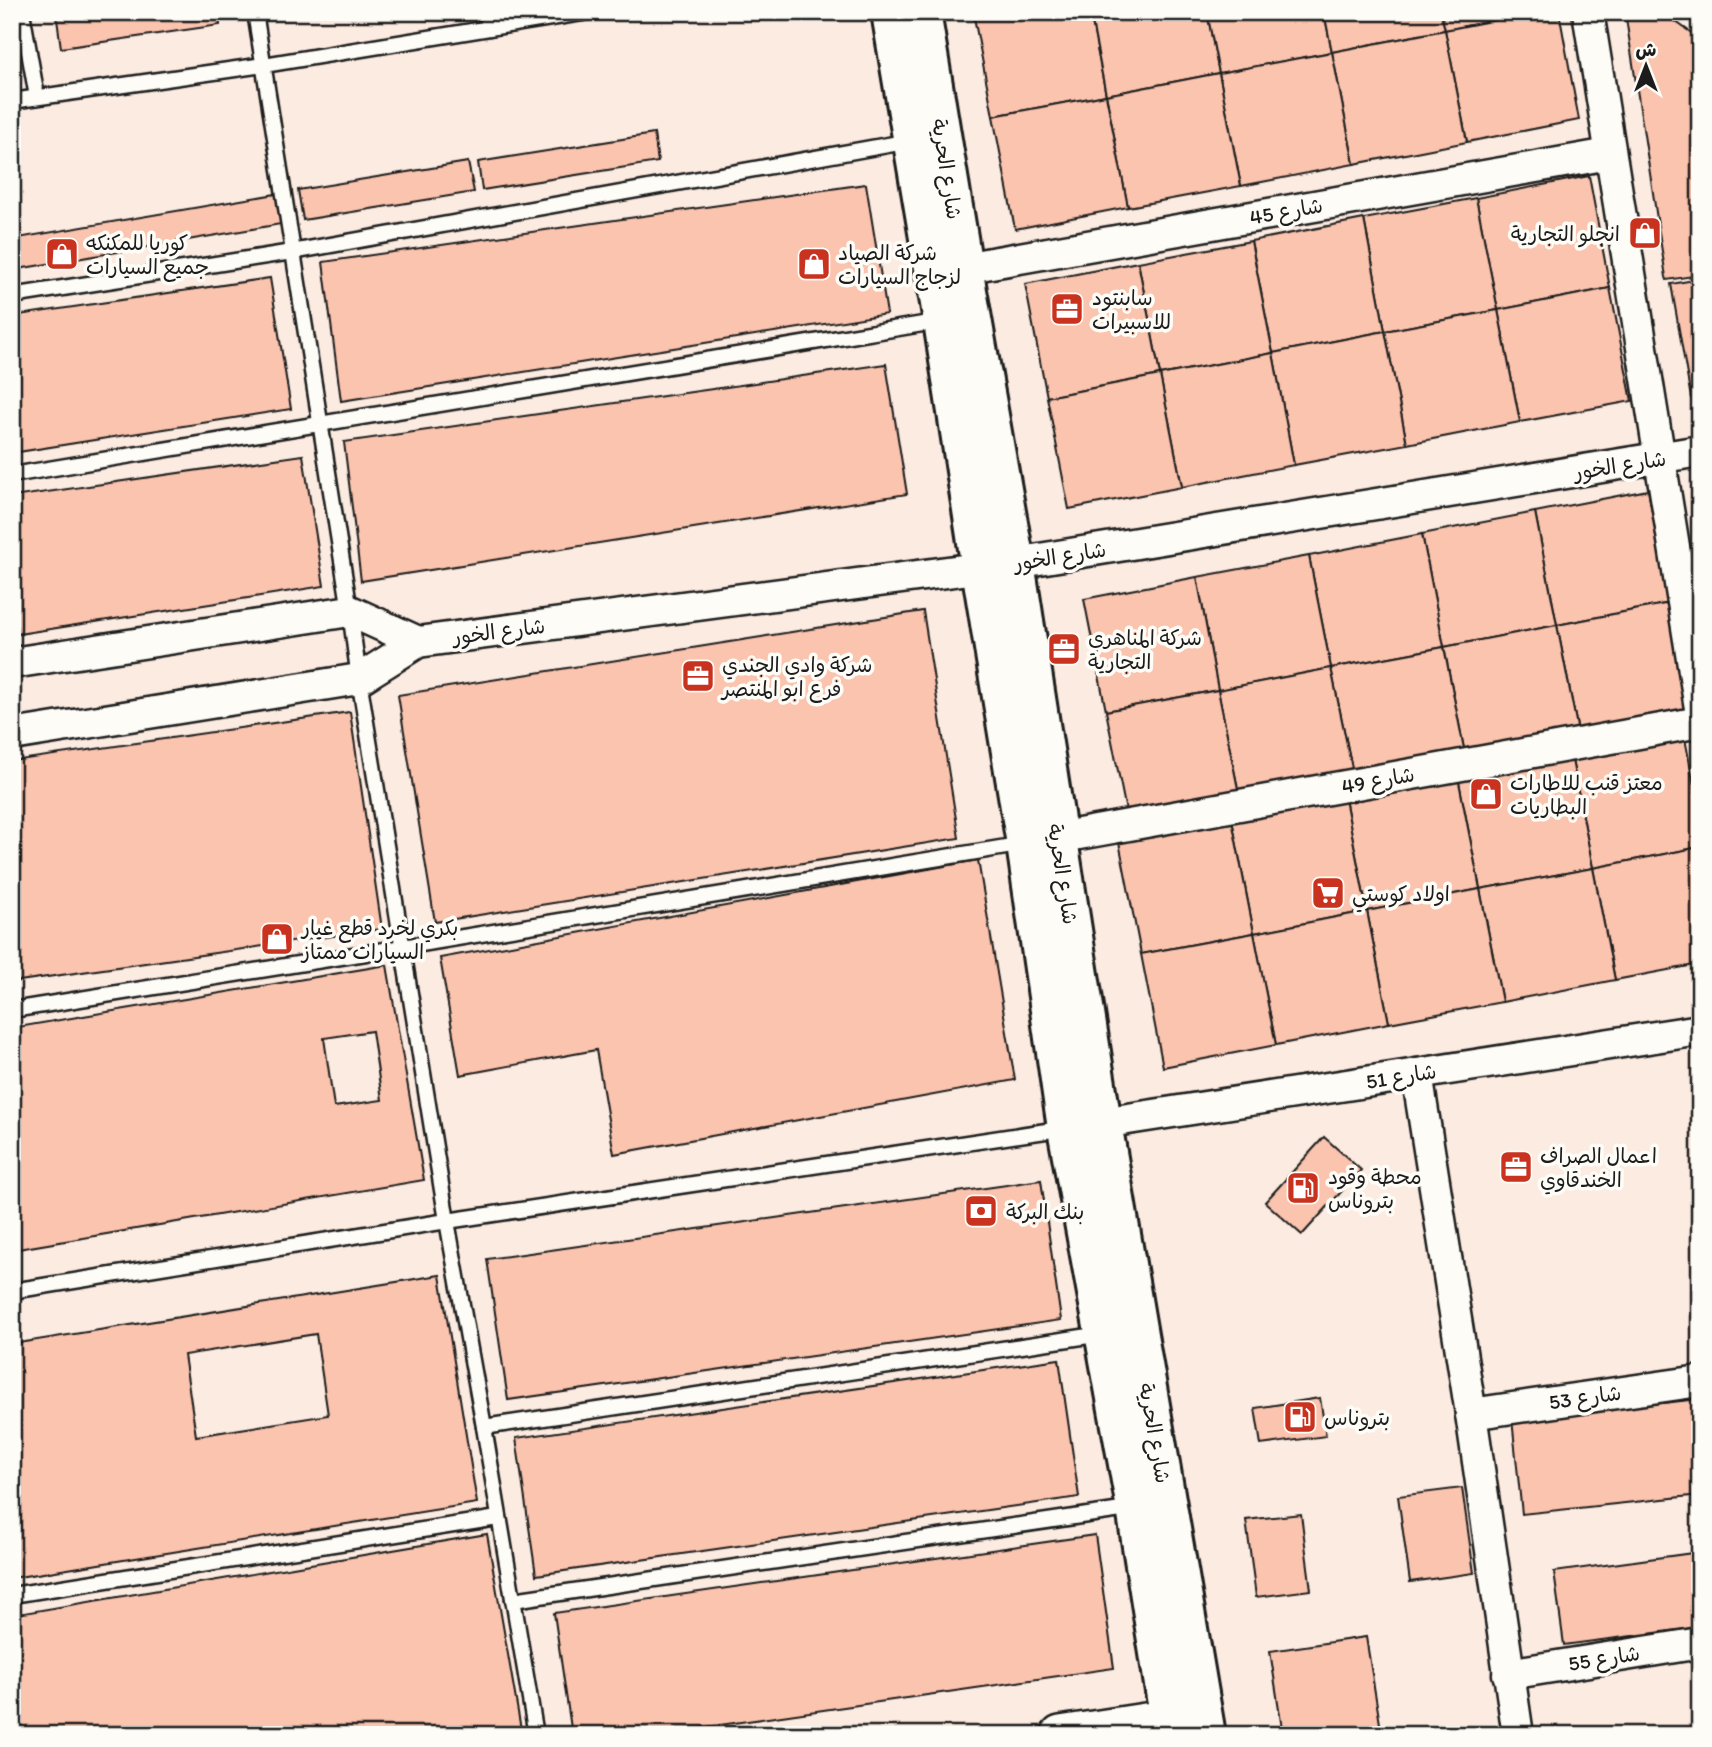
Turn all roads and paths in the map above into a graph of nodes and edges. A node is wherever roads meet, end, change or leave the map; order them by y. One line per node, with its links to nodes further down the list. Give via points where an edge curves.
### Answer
1 (22, 12): 10 (lane)
2 (255, 12): 9 (lane)
3 (487, 12): 8 (lane)
4 (589, 12): 8 (lane)
5 (891, 12): 12 (main road, شارع الحرية)
6 (921, 12): 15 (main road, شارع الحرية)
7 (1588, 12): 13 (street)
8 (489, 28): 9 (lane)
9 (264, 65): 10 (lane); 14 (lane)
10 (37, 97): 11 (lane)
11 (12, 101)
12 (912, 141): 14 (lane); 17 (main road, شارع الحرية)
13 (1609, 154): 15 (street, شارع 45); 20 (street)
14 (292, 252): 16 (lane); 18 (lane)
15 (964, 268): 22 (main road, شارع الحرية)
16 (12, 296)
17 (943, 321): 18 (lane); 22 (main road, شارع الحرية)
18 (321, 425): 21 (lane); 23 (lane)
19 (1700, 451): 20 (street, شارع الخور)
20 (1659, 458): 22 (street, شارع الخور); 27 (street)
21 (12, 475)
22 (998, 566): 24 (street, شارع الخور); 30 (main road, شارع الحرية)
23 (350, 611): 24 (street); 25 (street); 26 (lane)
24 (418, 642): 26 (street, شارع الخور)
25 (12, 663)
26 (359, 679): 29 (street, شارع الخور); 31 (lane)
27 (1700, 708)
28 (1700, 722): 30 (street, شارع 49)
29 (12, 736)
30 (1041, 841): 31 (lane); 35 (main road, شارع الحرية)
31 (403, 947): 32 (lane); 36 (lane)
32 (12, 1010)
33 (1700, 1030): 34 (street, شارع 51)
34 (1417, 1074): 35 (street, شارع 51); 40 (street)
35 (1085, 1126): 36 (lane); 38 (main road, شارع الحرية); 48 (main road, شارع الحرية)
36 (447, 1221): 37 (lane); 41 (lane)
37 (12, 1291)
38 (1105, 1333): 41 (lane); 42 (main road, شارع الحرية)
39 (1700, 1381): 40 (street, شارع 53)
40 (1471, 1414): 47 (street)
41 (484, 1427): 43 (lane)
42 (1136, 1508): 45 (lane); 48 (main road, شارع الحرية)
43 (498, 1518): 44 (lane); 45 (lane)
44 (12, 1595)
45 (513, 1600): 50 (lane)
46 (1700, 1643): 47 (street, شارع 55)
47 (1508, 1674): 49 (street)
48 (1188, 1725): 51 (street)
49 (1515, 1734)
50 (536, 1735)
51 (1060, 1735)

